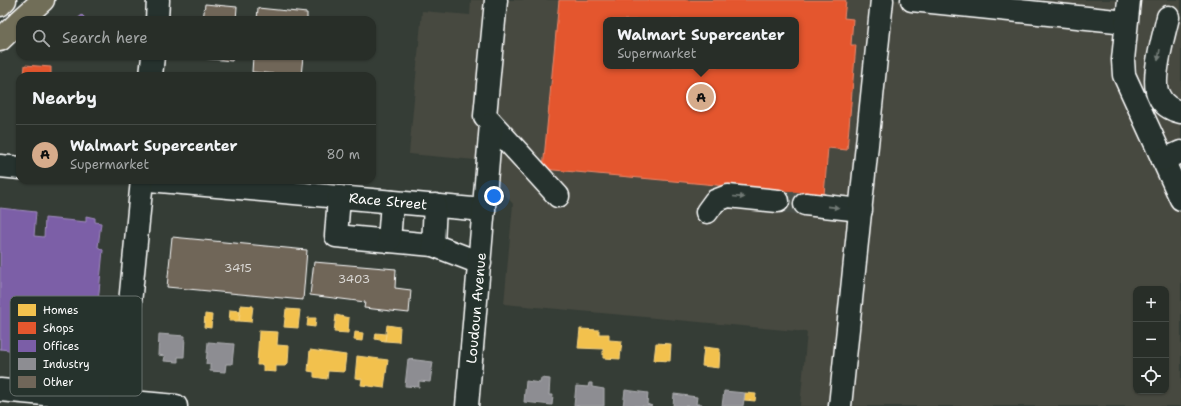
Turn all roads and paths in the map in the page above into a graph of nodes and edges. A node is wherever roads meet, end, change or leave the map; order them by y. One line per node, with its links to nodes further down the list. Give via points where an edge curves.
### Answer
1 (5, 0): 8 (main road)
2 (43, 0): 10 (main road)
3 (158, 0): 11 (street)
4 (496, 0): 18 (street, via 485,116)
5 (882, 0): 32 (street)
6 (912, 0): 12 (street)
7 (1128, 0): 12 (street)
8 (0, 5)
9 (1173, 12): 17 (street, one-way to 17, via 1160,51 1155,85 1158,96 1165,104)
10 (26, 16)
11 (157, 16)
12 (1126, 22): 19 (street, via 1124,75)
13 (16, 26): 14 (main road)
14 (0, 40)
15 (153, 60): 16 (street)
16 (151, 72)
17 (1181, 112)
18 (491, 124): 24 (street); 31 (street, Loudoun Avenue)
19 (1172, 156): 26 (street)
20 (0, 166): 21 (street)
21 (16, 168)
22 (142, 184): 37 (street)
23 (194, 184): 25 (street, Race Street)
24 (558, 196)
25 (339, 197): 28 (street, Race Street); 34 (street, via 336,236)
26 (1181, 199)
27 (778, 201): 33 (street, one-way to 27, via 715,201 728,196)
28 (392, 202): 30 (street, Race Street); 34 (street)
29 (805, 204): 32 (street, one-way to 32)
30 (435, 205): 31 (street, Race Street); 35 (street)
31 (484, 210): 36 (street, Loudoun Avenue)
32 (861, 210): 44 (street)
33 (707, 212)
34 (389, 241): 35 (street)
35 (433, 245): 36 (street)
36 (480, 263): 43 (street, Loudoun Avenue)
37 (131, 296)
38 (0, 390): 39 (street)
39 (10, 391)
40 (56, 396): 41 (street)
41 (121, 403): 42 (street)
42 (176, 406)
43 (467, 406)
44 (840, 406)

